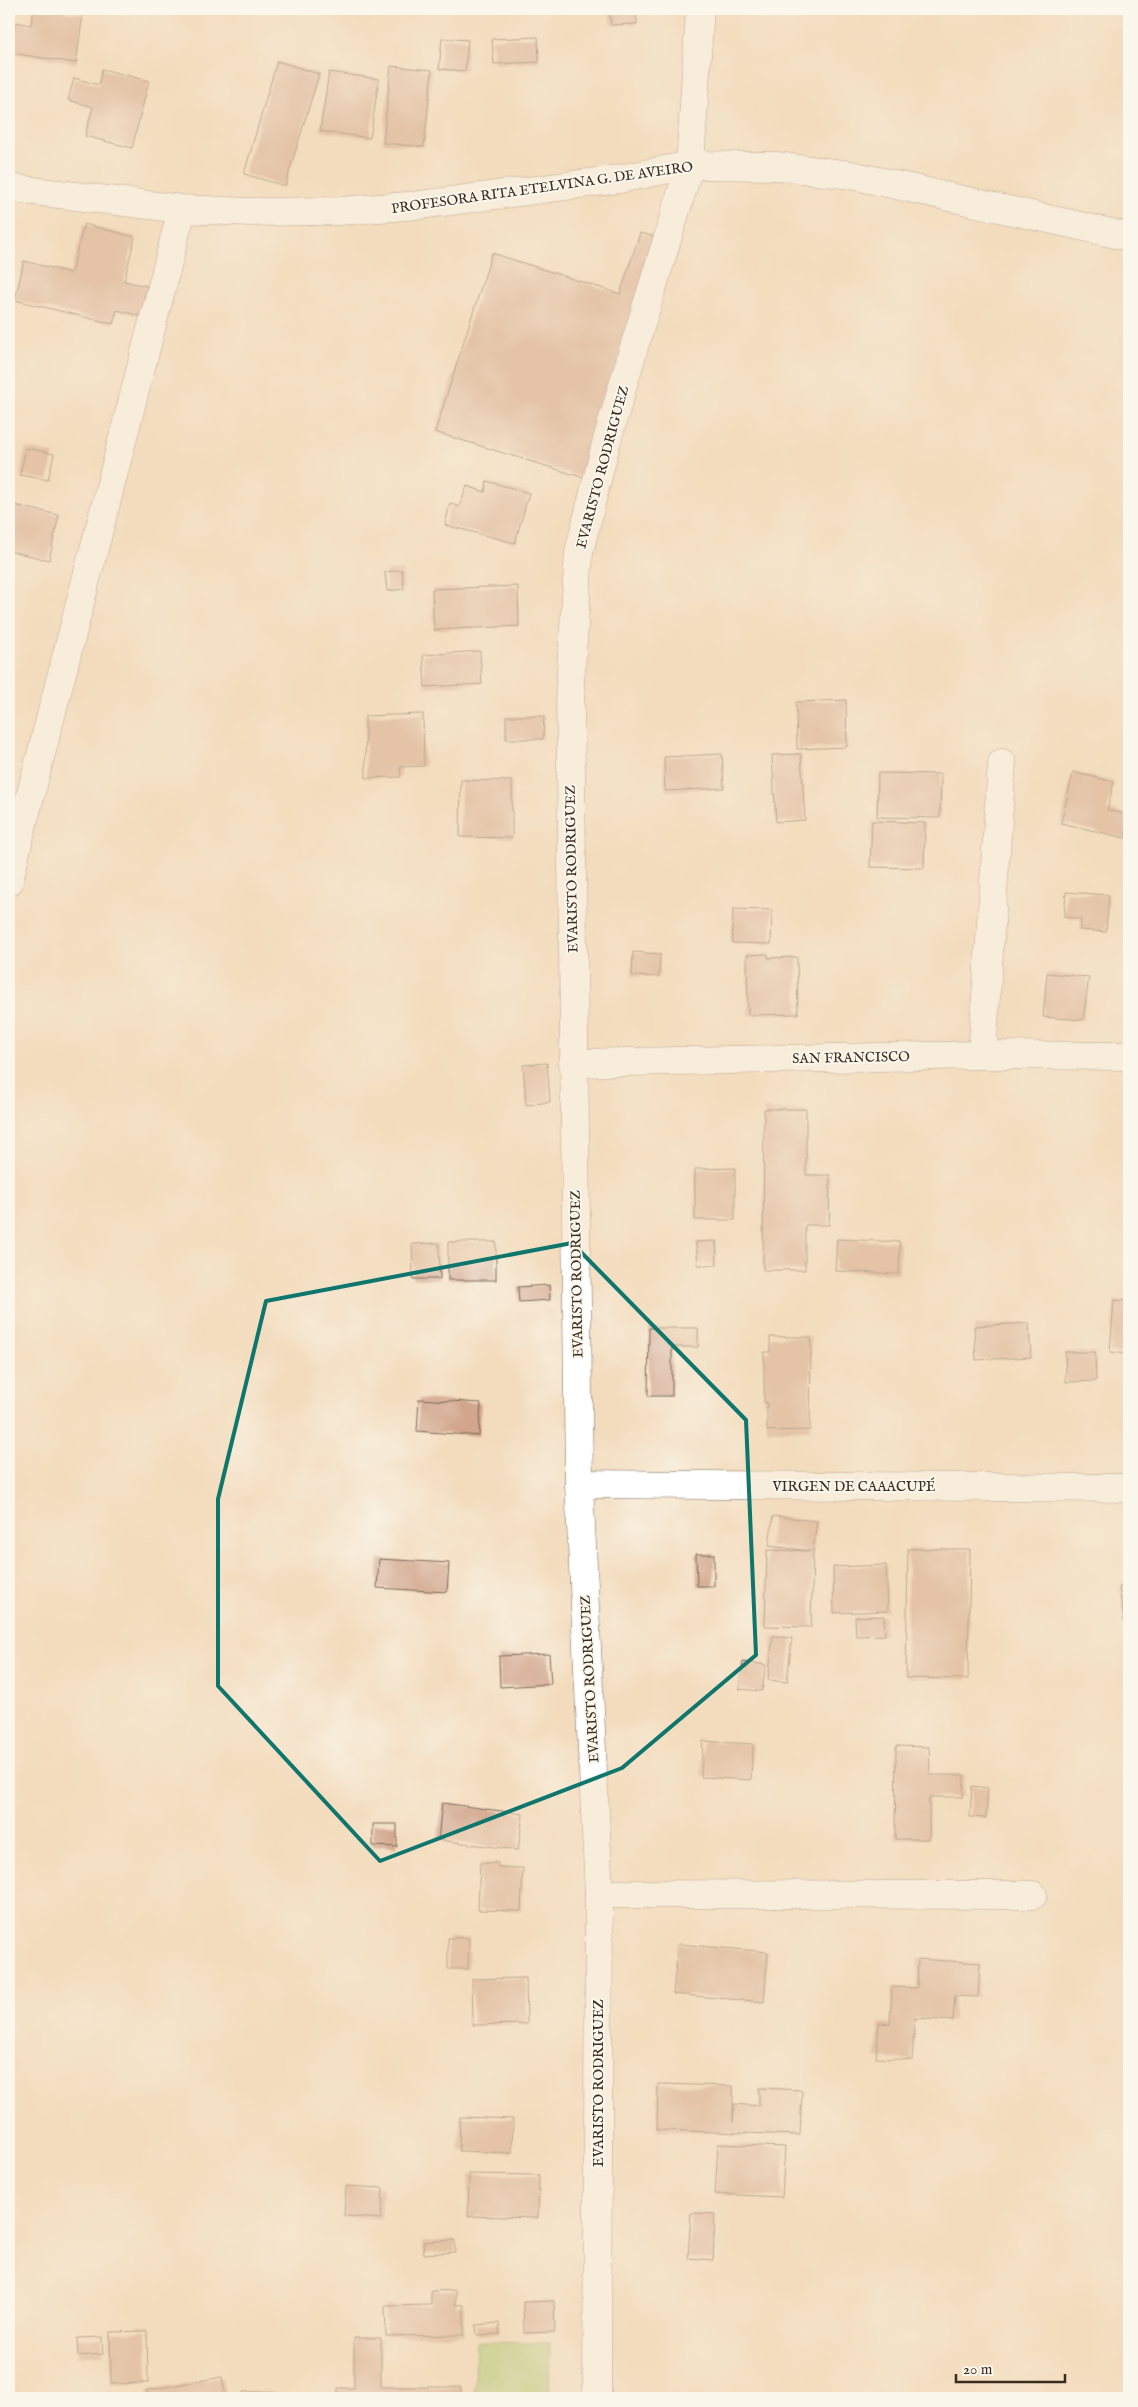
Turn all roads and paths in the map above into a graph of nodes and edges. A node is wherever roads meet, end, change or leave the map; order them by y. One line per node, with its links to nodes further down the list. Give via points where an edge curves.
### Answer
1 (700, 9): 2 (street, EVARISTO RODRIGUEZ)
2 (690, 165): 4 (street, PROFESORA RITA ETELVINA G. DE AVEIRO, via 619,179 420,205 339,211); 5 (street, PROFESORA RITA ETELVINA G. DE AVEIRO, via 776,166 851,175); 11 (street, EVARISTO RODRIGUEZ, via 607,440 579,552 570,685)
3 (9, 188): 4 (street, PROFESORA RITA ETELVINA G. DE AVEIRO)
4 (182, 209): 7 (street)
5 (1129, 238)
6 (1002, 764): 9 (street)
7 (13, 846): 8 (street)
8 (9, 882)
9 (982, 1055): 10 (street, SAN FRANCISCO); 11 (street, SAN FRANCISCO)
10 (1129, 1056)
11 (573, 1063): 12 (street, EVARISTO RODRIGUEZ)
12 (579, 1484): 13 (street, VIRGEN DE CAAACUPÉ); 14 (street, EVARISTO RODRIGUEZ)
13 (1129, 1488)
14 (599, 1894): 15 (street); 16 (street, EVARISTO RODRIGUEZ)
15 (1033, 1895)
16 (597, 2398)

